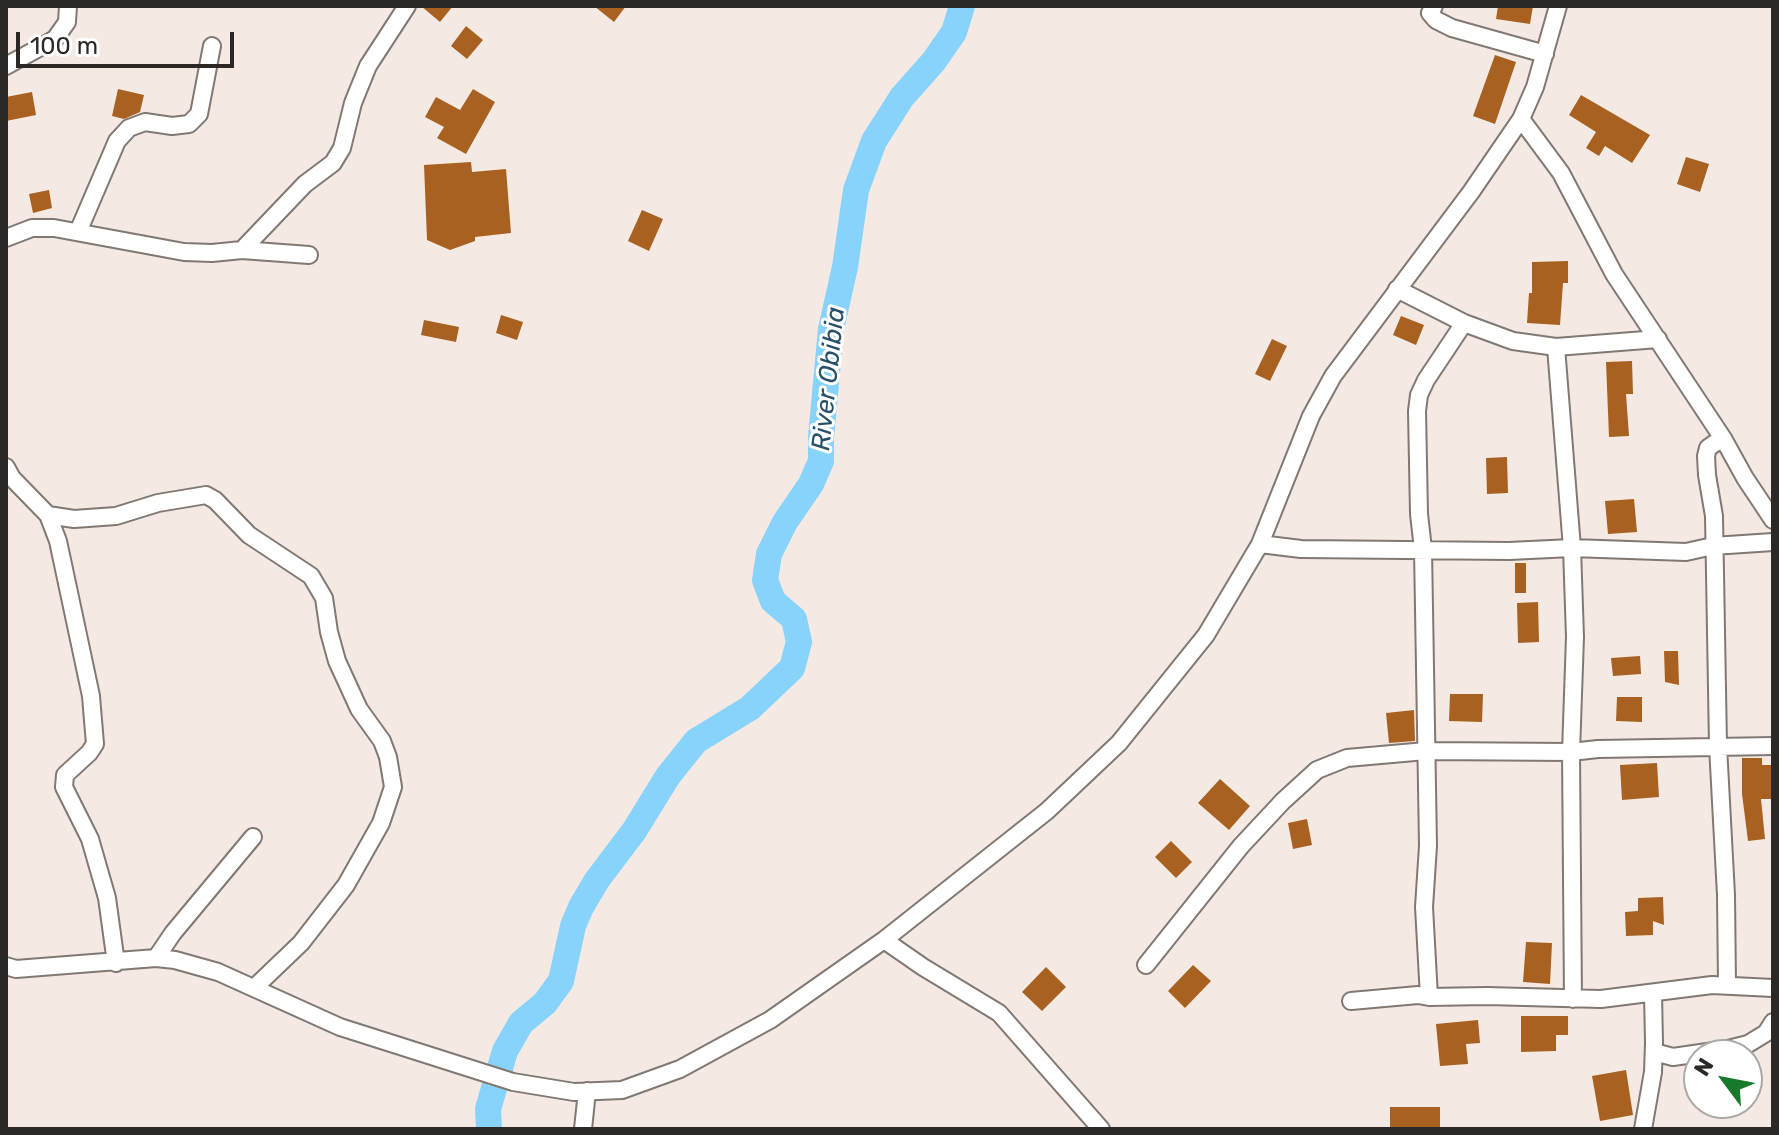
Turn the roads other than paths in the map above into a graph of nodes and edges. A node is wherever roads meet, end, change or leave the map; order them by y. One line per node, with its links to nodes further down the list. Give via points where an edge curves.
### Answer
1 (68, 6): 7 (street, via 67,22 55,39)
2 (1558, 6): 6 (street)
3 (1429, 8): 6 (street, via 1436,20 1452,28)
4 (398, 9): 11 (street, via 368,66 333,163 305,184)
5 (212, 46): 9 (street, via 199,114 189,124 145,122 129,128 117,141)
6 (1545, 54): 8 (street)
7 (6, 66)
8 (1521, 119): 13 (street); 15 (street, via 1561,173 1614,274)
9 (78, 232): 10 (street, via 32,228); 11 (street, via 184,252)
10 (6, 238)
11 (242, 250): 12 (street)
12 (309, 255)
13 (1397, 289): 14 (street); 22 (street, via 1333,376 1311,416)
14 (1464, 323): 16 (street, via 1513,341); 25 (street, via 1419,395)
15 (1658, 339): 16 (street); 17 (street)
16 (1556, 347): 24 (street)
17 (1724, 440): 20 (street); 23 (street, via 1708,448 1706,456)
18 (6, 467): 19 (street)
19 (48, 515): 33 (street, via 91,696 95,744 65,775 64,787 90,839 107,898); 37 (street, via 116,516 206,495 249,535 311,576 324,598 337,661 359,709 382,741 393,787 381,823 346,885 301,943)
20 (1773, 520)
21 (1773, 542): 23 (street)
22 (1260, 544): 25 (street); 31 (street, via 1206,635 1119,743 1047,811)
23 (1713, 546): 24 (street, via 1686,552); 26 (street)
24 (1572, 548): 25 (street); 29 (street)
25 (1423, 549): 28 (street)
26 (1718, 746): 27 (street); 29 (street); 36 (street)
27 (1773, 746)
28 (1426, 751): 29 (street); 34 (street, via 1347,758 1317,770 1241,846); 40 (street)
29 (1571, 752): 41 (street)
30 (253, 837): 32 (street)
31 (884, 940): 45 (street, via 770,1020 680,1069 622,1090); 47 (street, via 999,1013)
32 (156, 958): 33 (street); 37 (street, via 218,972)
33 (116, 963): 35 (street)
34 (1146, 965)
35 (6, 966)
36 (1727, 984): 38 (street); 39 (street)
37 (254, 988): 45 (street, via 340,1027 475,1071 513,1082)
38 (1773, 988)
39 (1653, 993): 41 (street); 44 (street)
40 (1429, 997): 41 (street); 42 (street)
41 (1573, 999)
42 (1351, 1001)
43 (1773, 1022): 44 (street, via 1748,1044 1673,1057)
44 (1654, 1052): 48 (street)
45 (587, 1091): 46 (street)
46 (583, 1129)
47 (1101, 1129)
48 (1643, 1129)

